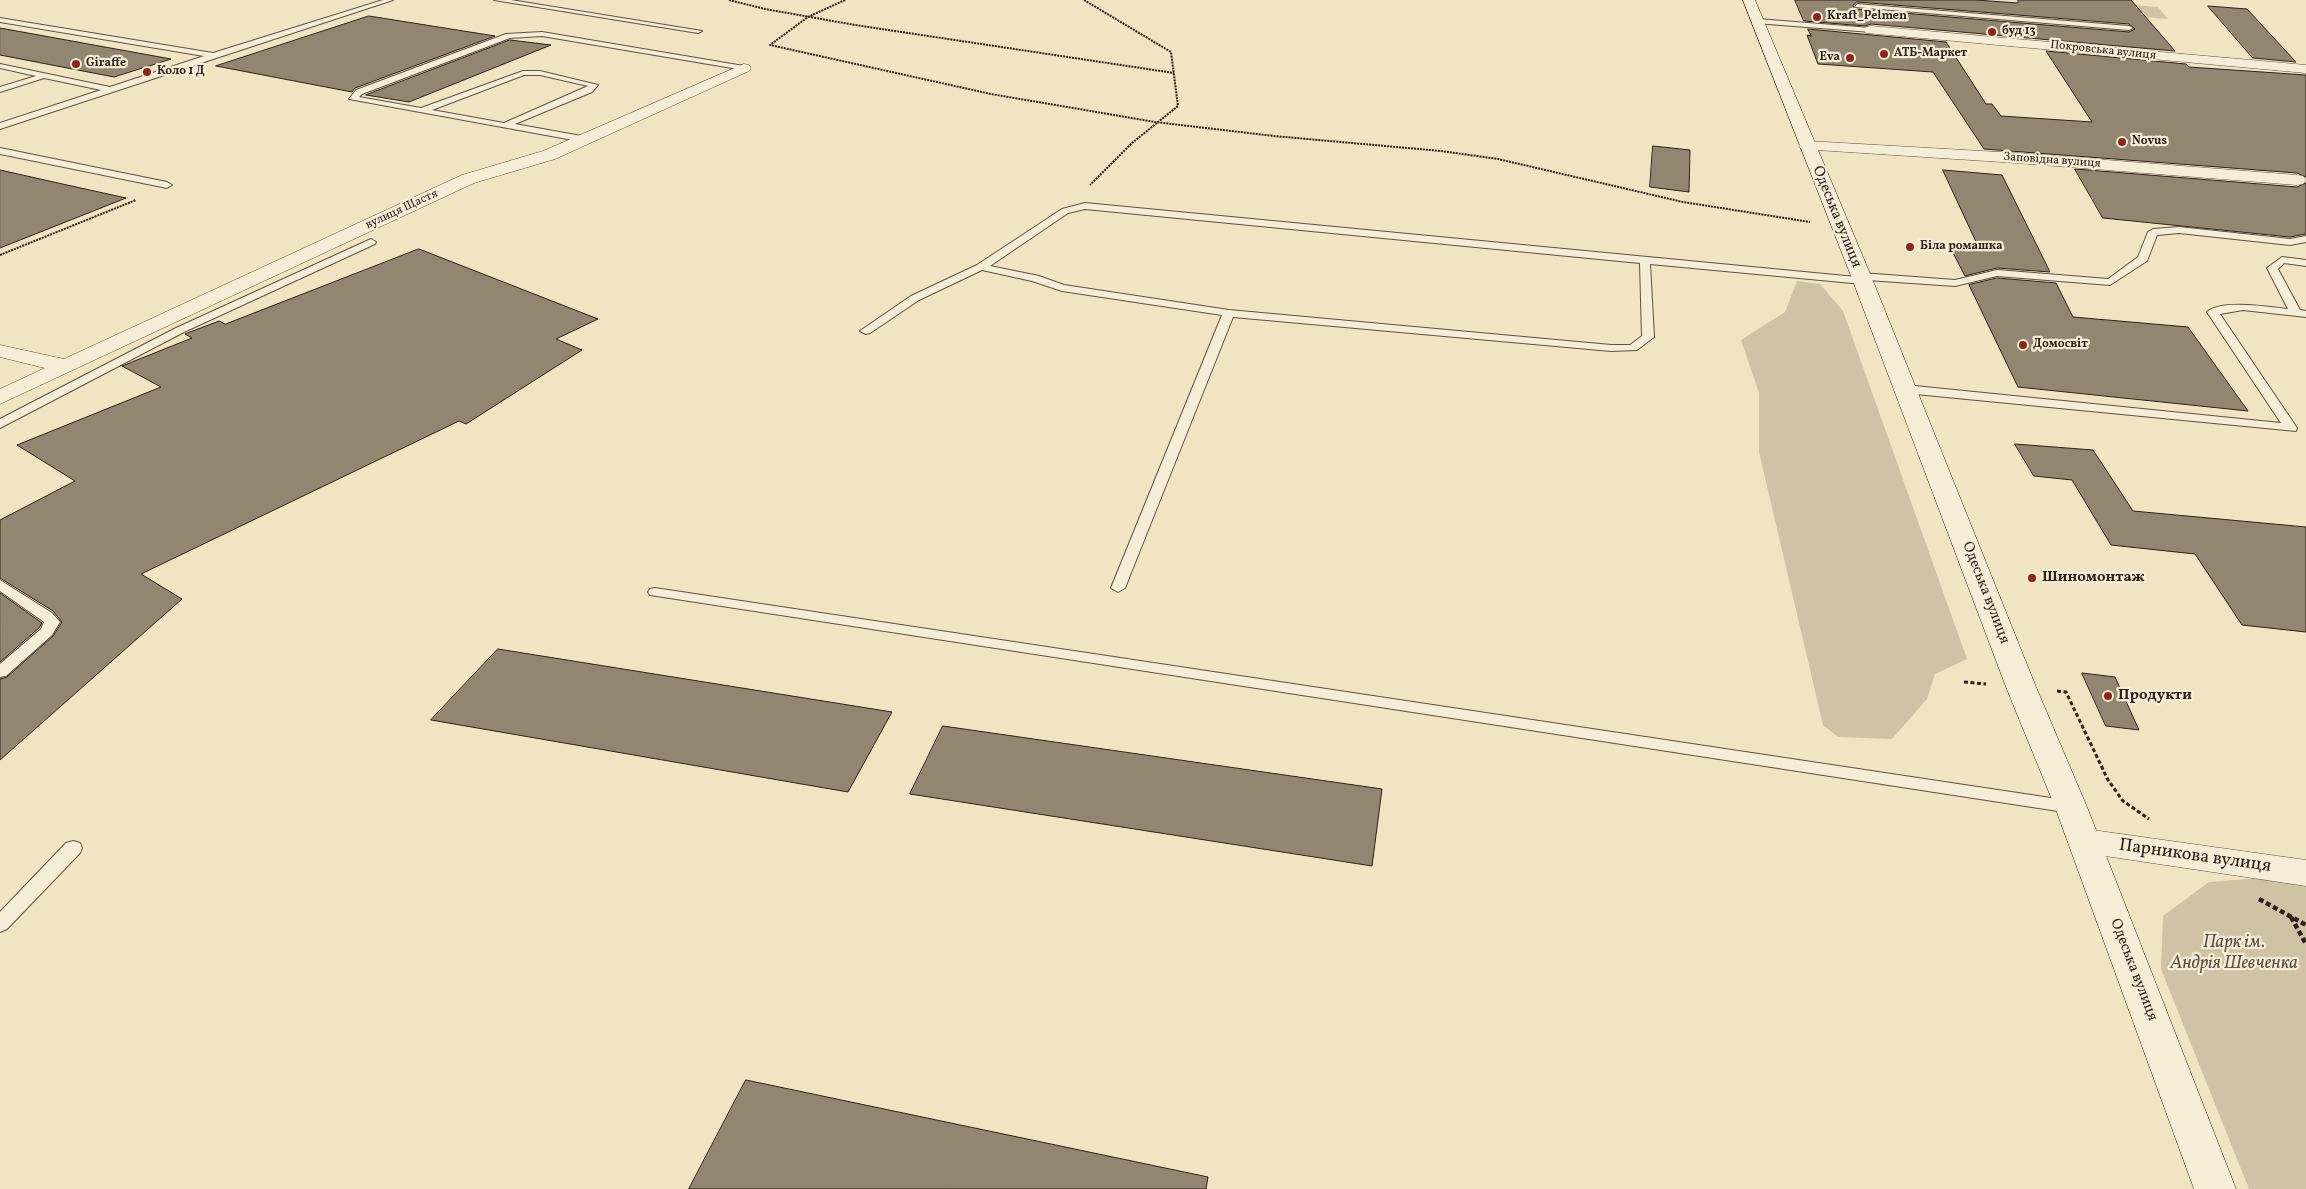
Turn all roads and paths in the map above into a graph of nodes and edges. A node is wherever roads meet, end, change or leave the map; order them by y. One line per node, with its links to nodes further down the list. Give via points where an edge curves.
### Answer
1 (390, 0): 15 (lane)
2 (497, 0): 14 (lane)
3 (730, 0): 9 (path)
4 (845, 0): 9 (path)
5 (1084, 0): 19 (path, via 1172,52)
6 (1749, 0): 11 (street, Одеська вулиця)
7 (1856, 3): 8 (lane); 13 (lane)
8 (1862, 14)
9 (808, 17): 19 (path); 26 (path, via 770,45 991,94)
10 (0, 20): 15 (lane)
11 (1758, 21): 12 (lane); 30 (street, Одеська вулиця)
12 (1869, 26): 18 (street, Покровська вулиця, via 2204,62)
13 (2129, 28)
14 (698, 31)
15 (214, 55): 23 (lane)
16 (0, 66): 20 (lane)
17 (744, 68): 25 (lane, via 542,34 510,36 358,92 353,99); 29 (street, вулиця Щастя)
18 (2306, 69)
19 (1174, 73): 26 (path, via 1178,106)
20 (42, 76): 22 (lane); 23 (lane)
21 (8, 80): 22 (lane)
22 (24, 83): 24 (lane)
23 (110, 89): 28 (lane)
24 (0, 90)
25 (424, 110): 27 (lane); 27 (lane, via 523,73 540,72 594,85)
26 (1155, 122): 35 (path); 36 (path, via 1498,159 1683,202)
27 (506, 125): 29 (lane)
28 (0, 126)
29 (584, 140): 48 (street, вулиця Щастя, via 549,155 468,179)
30 (1807, 146): 32 (street, Заповідна вулиця, via 2017,158); 36 (street, Одеська вулиця)
31 (0, 151): 33 (lane)
32 (2297, 180)
33 (167, 185)
34 (145, 197): 39 (path)
35 (1065, 211): 40 (lane, via 1085,206); 42 (lane)
36 (1841, 226): 43 (street, Одеська вулиця)
37 (2306, 239): 43 (lane, via 2290,242 2179,230 2152,232 2143,259 2110,282 1997,273 1955,283)
38 (371, 242): 51 (lane, via 180,330)
39 (0, 255)
40 (1645, 260): 43 (lane); 45 (lane, via 1648,337 1633,348)
41 (2306, 263): 44 (lane, via 2282,260 2272,268)
42 (981, 267): 45 (lane, via 1035,278 1062,288); 46 (lane, via 915,298)
43 (1862, 279): 49 (street, Одеська вулиця)
44 (2301, 313): 49 (lane, via 2242,307 2213,312 2291,428)
45 (1229, 314): 53 (lane)
46 (866, 331)
47 (0, 351): 48 (street)
48 (66, 366): 50 (street, вулиця Щастя)
49 (1905, 389): 57 (street, Одеська вулиця)
50 (0, 398)
51 (0, 424)
52 (0, 584): 55 (lane, via 52,622 47,632)
53 (1118, 588)
54 (654, 592): 58 (lane)
55 (0, 672)
56 (1964, 682): 57 (path)
57 (2021, 687): 58 (street, Одеська вулиця); 59 (path, via 2066,692 2108,780 2123,801)
58 (2071, 807): 60 (street, Одеська вулиця)
59 (2157, 822)
60 (2084, 841): 62 (street, Парникова вулиця); 66 (street, Одеська вулиця)
61 (73, 848): 64 (lane)
62 (2306, 873)
63 (2306, 922): 65 (path, via 2291,917)
64 (0, 924)
65 (2306, 944)
66 (2215, 1189)

